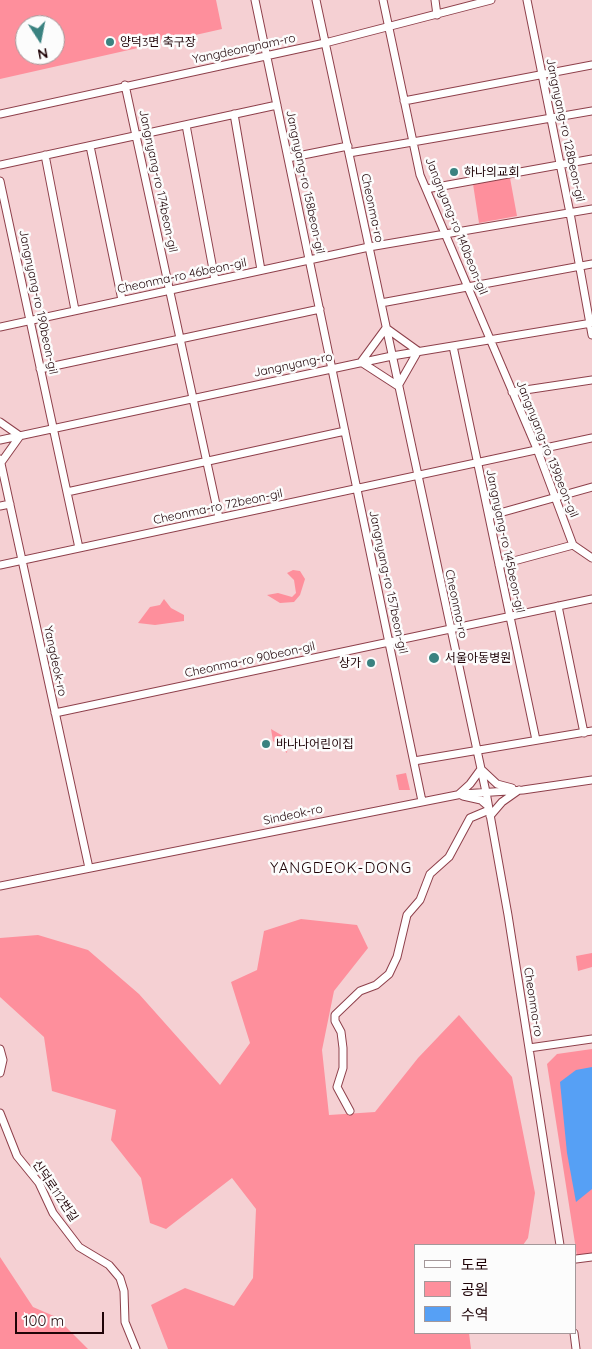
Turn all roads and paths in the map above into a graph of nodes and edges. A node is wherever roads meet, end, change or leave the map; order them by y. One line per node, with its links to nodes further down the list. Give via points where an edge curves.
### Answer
1 (255, 0): 11 (street, Jangnyang-ro 158beon-gil)
2 (316, 0): 10 (street, Cheonma-ro)
3 (383, 0): 9 (street, Jangnyang-ro 140beon-gil)
4 (434, 0): 8 (street)
5 (491, 0): 7 (street, Yangdeongnam-ro)
6 (527, 0): 13 (street, Jangnyang-ro 128beon-gil)
7 (477, 2): 8 (street, Yangdeongnam-ro)
8 (437, 14): 9 (street, Yangdeongnam-ro)
9 (389, 28): 10 (street, Yangdeongnam-ro); 15 (street, Jangnyang-ro 140beon-gil)
10 (325, 43): 11 (street, Yangdeongnam-ro); 25 (street, Cheonma-ro)
11 (267, 55): 14 (street, Yangdeongnam-ro); 16 (street, Jangnyang-ro 158beon-gil)
12 (592, 65): 13 (street)
13 (543, 76): 15 (street); 20 (street, Jangnyang-ro 128beon-gil)
14 (125, 85): 18 (street, Yangdeongnam-ro); 22 (street, Jangnyang-ro 174beon-gil)
15 (404, 101): 23 (street, Jangnyang-ro 140beon-gil)
16 (277, 105): 19 (street); 27 (street, Jangnyang-ro 158beon-gil)
17 (592, 111): 20 (street)
18 (0, 114)
19 (234, 114): 21 (street); 42 (street)
20 (552, 118): 23 (street); 30 (street, Jangnyang-ro 128beon-gil)
21 (186, 125): 22 (street); 43 (street)
22 (136, 136): 24 (street); 45 (street, Jangnyang-ro 174beon-gil)
23 (412, 142): 25 (street); 32 (street, Jangnyang-ro 140beon-gil)
24 (90, 146): 26 (street); 46 (street)
25 (348, 150): 27 (street); 38 (street, Cheonma-ro)
26 (45, 155): 29 (street); 49 (street)
27 (288, 158): 39 (street, Jangnyang-ro 158beon-gil)
28 (592, 159): 30 (street)
29 (0, 165)
30 (561, 165): 32 (street); 34 (street, Jangnyang-ro 128beon-gil)
31 (0, 180): 35 (street, Jangnyang-ro 190beon-gil)
32 (426, 189): 37 (street, Jangnyang-ro 140beon-gil)
33 (592, 209): 34 (street, Cheonma-ro 46beon-gil)
34 (570, 213): 37 (street, Cheonma-ro 46beon-gil); 41 (street, Jangnyang-ro 128beon-gil)
35 (8, 220): 36 (street); 50 (street, Jangnyang-ro 190beon-gil)
36 (0, 222)
37 (445, 235): 38 (street, Cheonma-ro 46beon-gil); 44 (street, Jangnyang-ro 140beon-gil)
38 (369, 247): 39 (street, Cheonma-ro 46beon-gil); 47 (street, Cheonma-ro)
39 (310, 260): 42 (street, Cheonma-ro 46beon-gil); 48 (street, Jangnyang-ro 158beon-gil)
40 (592, 264): 41 (street)
41 (580, 266): 44 (street); 51 (street, Jangnyang-ro 128beon-gil)
42 (261, 270): 43 (street, Cheonma-ro 46beon-gil)
43 (215, 280): 45 (street, Cheonma-ro 46beon-gil)
44 (469, 288): 47 (street); 56 (street, Jangnyang-ro 140beon-gil)
45 (170, 290): 46 (street, Cheonma-ro 46beon-gil); 55 (street, Jangnyang-ro 174beon-gil)
46 (122, 300): 49 (street, Cheonma-ro 46beon-gil)
47 (381, 303): 53 (street, Cheonma-ro)
48 (320, 308): 55 (street); 61 (street, Jangnyang-ro 158beon-gil)
49 (76, 310): 50 (street, Cheonma-ro 46beon-gil)
50 (30, 320): 52 (street, Cheonma-ro 46beon-gil); 62 (street, Jangnyang-ro 190beon-gil)
51 (591, 323): 54 (street, Jangnyang-ro 128beon-gil); 56 (street, Jangnyang-ro)
52 (0, 327)
53 (386, 328): 58 (street); 59 (street, Cheonma-ro); 60 (street)
54 (592, 335)
55 (180, 338): 62 (street); 66 (street, Jangnyang-ro 174beon-gil)
56 (491, 340): 57 (street, Jangnyang-ro); 65 (street, Jangnyang-ro 139beon-gil)
57 (454, 346): 58 (street, Jangnyang-ro); 76 (street, Jangnyang-ro 145beon-gil)
58 (418, 351): 59 (street, Jangnyang-ro); 64 (street)
59 (392, 356): 60 (street, Jangnyang-ro); 64 (street, Cheonma-ro)
60 (361, 362): 61 (street, Jangnyang-ro); 64 (street)
61 (332, 368): 66 (street, Jangnyang-ro); 69 (street, Jangnyang-ro 157beon-gil)
62 (40, 369): 68 (street, Jangnyang-ro 190beon-gil)
63 (592, 380): 65 (street)
64 (398, 386): 77 (street, Cheonma-ro)
65 (512, 392): 73 (street, Jangnyang-ro 139beon-gil)
66 (194, 398): 68 (street, Jangnyang-ro); 74 (street, Jangnyang-ro 174beon-gil)
67 (0, 422): 70 (street)
68 (53, 428): 70 (street, Jangnyang-ro); 80 (street, Jangnyang-ro 190beon-gil)
69 (346, 431): 74 (street); 79 (street, Jangnyang-ro 157beon-gil)
70 (20, 436): 72 (street, Jangnyang-ro); 75 (street)
71 (592, 438): 73 (street, Cheonma-ro 72beon-gil)
72 (0, 440)
73 (537, 449): 76 (street, Cheonma-ro 72beon-gil); 81 (street, Jangnyang-ro 139beon-gil)
74 (207, 461): 80 (street); 85 (street, Jangnyang-ro 174beon-gil)
75 (0, 462): 82 (street, Yangdeok-ro)
76 (477, 462): 77 (street, Cheonma-ro 72beon-gil); 84 (street, Jangnyang-ro 145beon-gil)
77 (417, 475): 79 (street, Cheonma-ro 72beon-gil); 95 (street, Cheonma-ro)
78 (592, 487): 81 (street)
79 (357, 488): 85 (street, Cheonma-ro 72beon-gil); 96 (street, Jangnyang-ro 157beon-gil)
80 (67, 492): 87 (street, Jangnyang-ro 190beon-gil)
81 (556, 498): 84 (street); 86 (street, Jangnyang-ro 139beon-gil)
82 (10, 504): 83 (street); 89 (street, Yangdeok-ro)
83 (0, 506)
84 (489, 516): 91 (street, Jangnyang-ro 145beon-gil)
85 (218, 518): 87 (street, Cheonma-ro 72beon-gil)
86 (573, 545): 88 (street); 91 (street)
87 (79, 548): 89 (street, Cheonma-ro 72beon-gil)
88 (592, 558)
89 (23, 560): 90 (street, Cheonma-ro 72beon-gil); 97 (street, Yangdeok-ro)
90 (0, 565)
91 (499, 565): 94 (street, Jangnyang-ro 145beon-gil)
92 (592, 599): 93 (street, Cheonma-ro 90beon-gil)
93 (558, 606): 94 (street, Cheonma-ro 90beon-gil); 99 (street)
94 (510, 617): 95 (street, Cheonma-ro 90beon-gil); 100 (street, Jangnyang-ro 145beon-gil)
95 (450, 629): 96 (street, Cheonma-ro 90beon-gil); 101 (street, Cheonma-ro)
96 (389, 642): 97 (street, Cheonma-ro 90beon-gil); 102 (street, Jangnyang-ro 157beon-gil)
97 (54, 713): 110 (street, Yangdeok-ro)
98 (592, 732): 99 (street)
99 (584, 733): 100 (street)
100 (536, 740): 101 (street)
101 (476, 750): 102 (street); 103 (street, Cheonma-ro)
102 (414, 761): 108 (street, Jangnyang-ro 157beon-gil)
103 (480, 769): 105 (street, via 497,784); 106 (street, Cheonma-ro); 107 (street)
104 (592, 780): 105 (street, Sindeok-ro)
105 (520, 790): 106 (street, Sindeok-ro); 109 (street)
106 (486, 792): 107 (street, Sindeok-ro); 109 (street, Cheonma-ro)
107 (458, 795): 108 (street, Sindeok-ro); 109 (street, via 481,800)
108 (422, 801): 110 (street, Sindeok-ro)
109 (489, 811): 113 (street, Cheonma-ro); 116 (street, via 470,818 450,857 430,874 420,900 406,915 397,957 389,974 376,985 360,991 336,1012 335,1022 344,1048 343,1068 337,1087)
110 (89, 868): 111 (street, Sindeok-ro)
111 (0, 886)
112 (592, 1039): 113 (street)
113 (529, 1048): 118 (street, Cheonma-ro)
114 (0, 1049): 115 (street, via 3,1060)
115 (0, 1073)
116 (350, 1111)
117 (0, 1113): 122 (street, 신덕로112번길, via 17,1156 39,1183 54,1213 80,1247 109,1265 120,1278 124,1291 125,1322)
118 (560, 1244)
119 (592, 1257): 120 (street)
120 (577, 1259)
121 (574, 1334): 123 (street)
122 (136, 1349)
123 (576, 1349)

